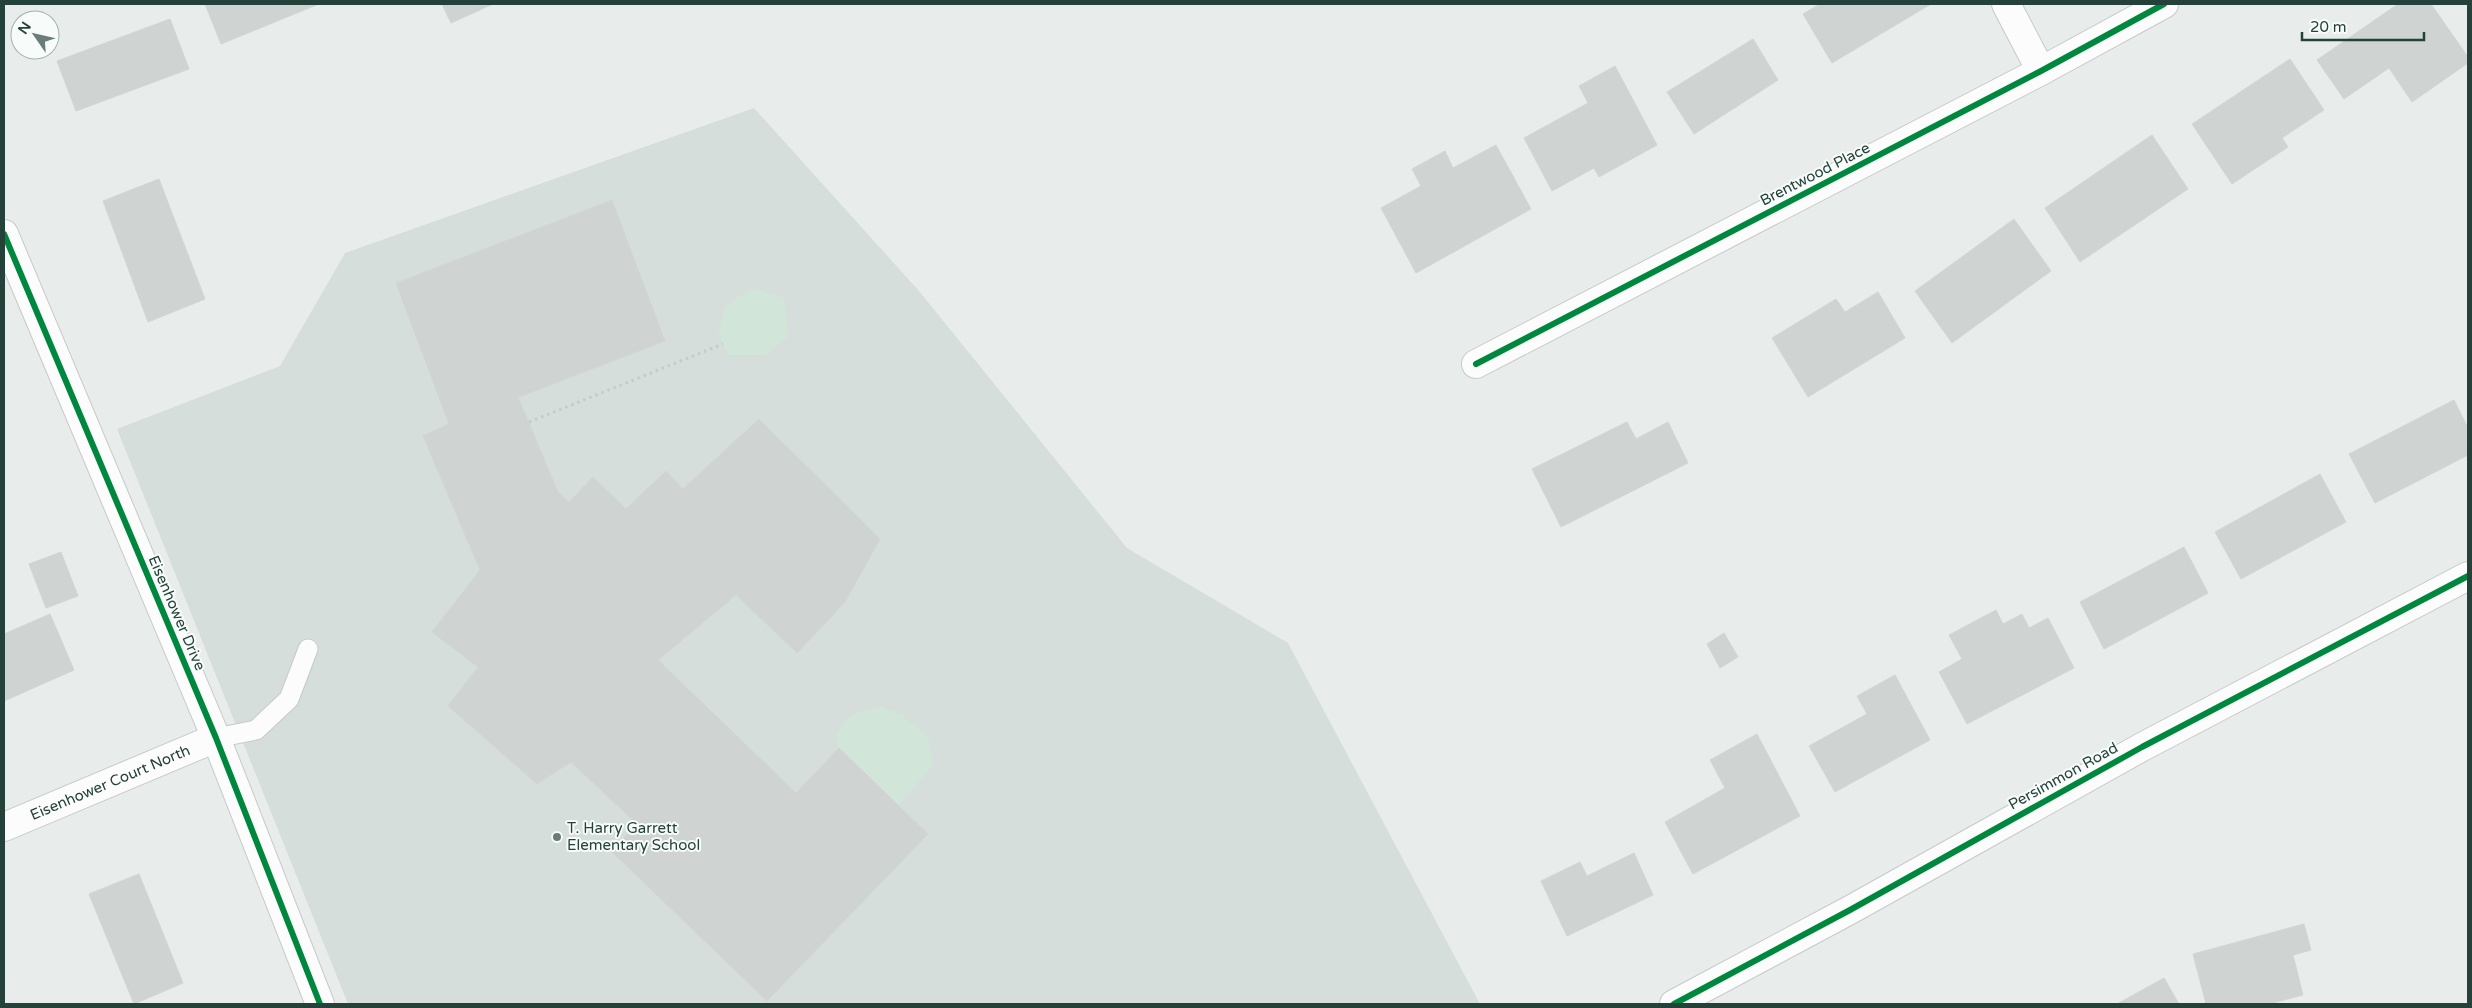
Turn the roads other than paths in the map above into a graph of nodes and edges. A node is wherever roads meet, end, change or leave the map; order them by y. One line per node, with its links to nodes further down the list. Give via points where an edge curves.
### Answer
1 (2006, 4): 3 (street)
2 (2164, 4): 3 (street, Brentwood Place)
3 (2041, 71): 5 (street, Brentwood Place)
4 (4, 234): 8 (street, Eisenhower Drive)
5 (1476, 364)
6 (2468, 576): 11 (street, Persimmon Road, via 2142,747)
7 (308, 649): 8 (lane, via 289,699 256,730)
8 (216, 738): 9 (street, Eisenhower Court North); 10 (street, Eisenhower Drive)
9 (4, 827)
10 (320, 1004)
11 (1674, 1004)

